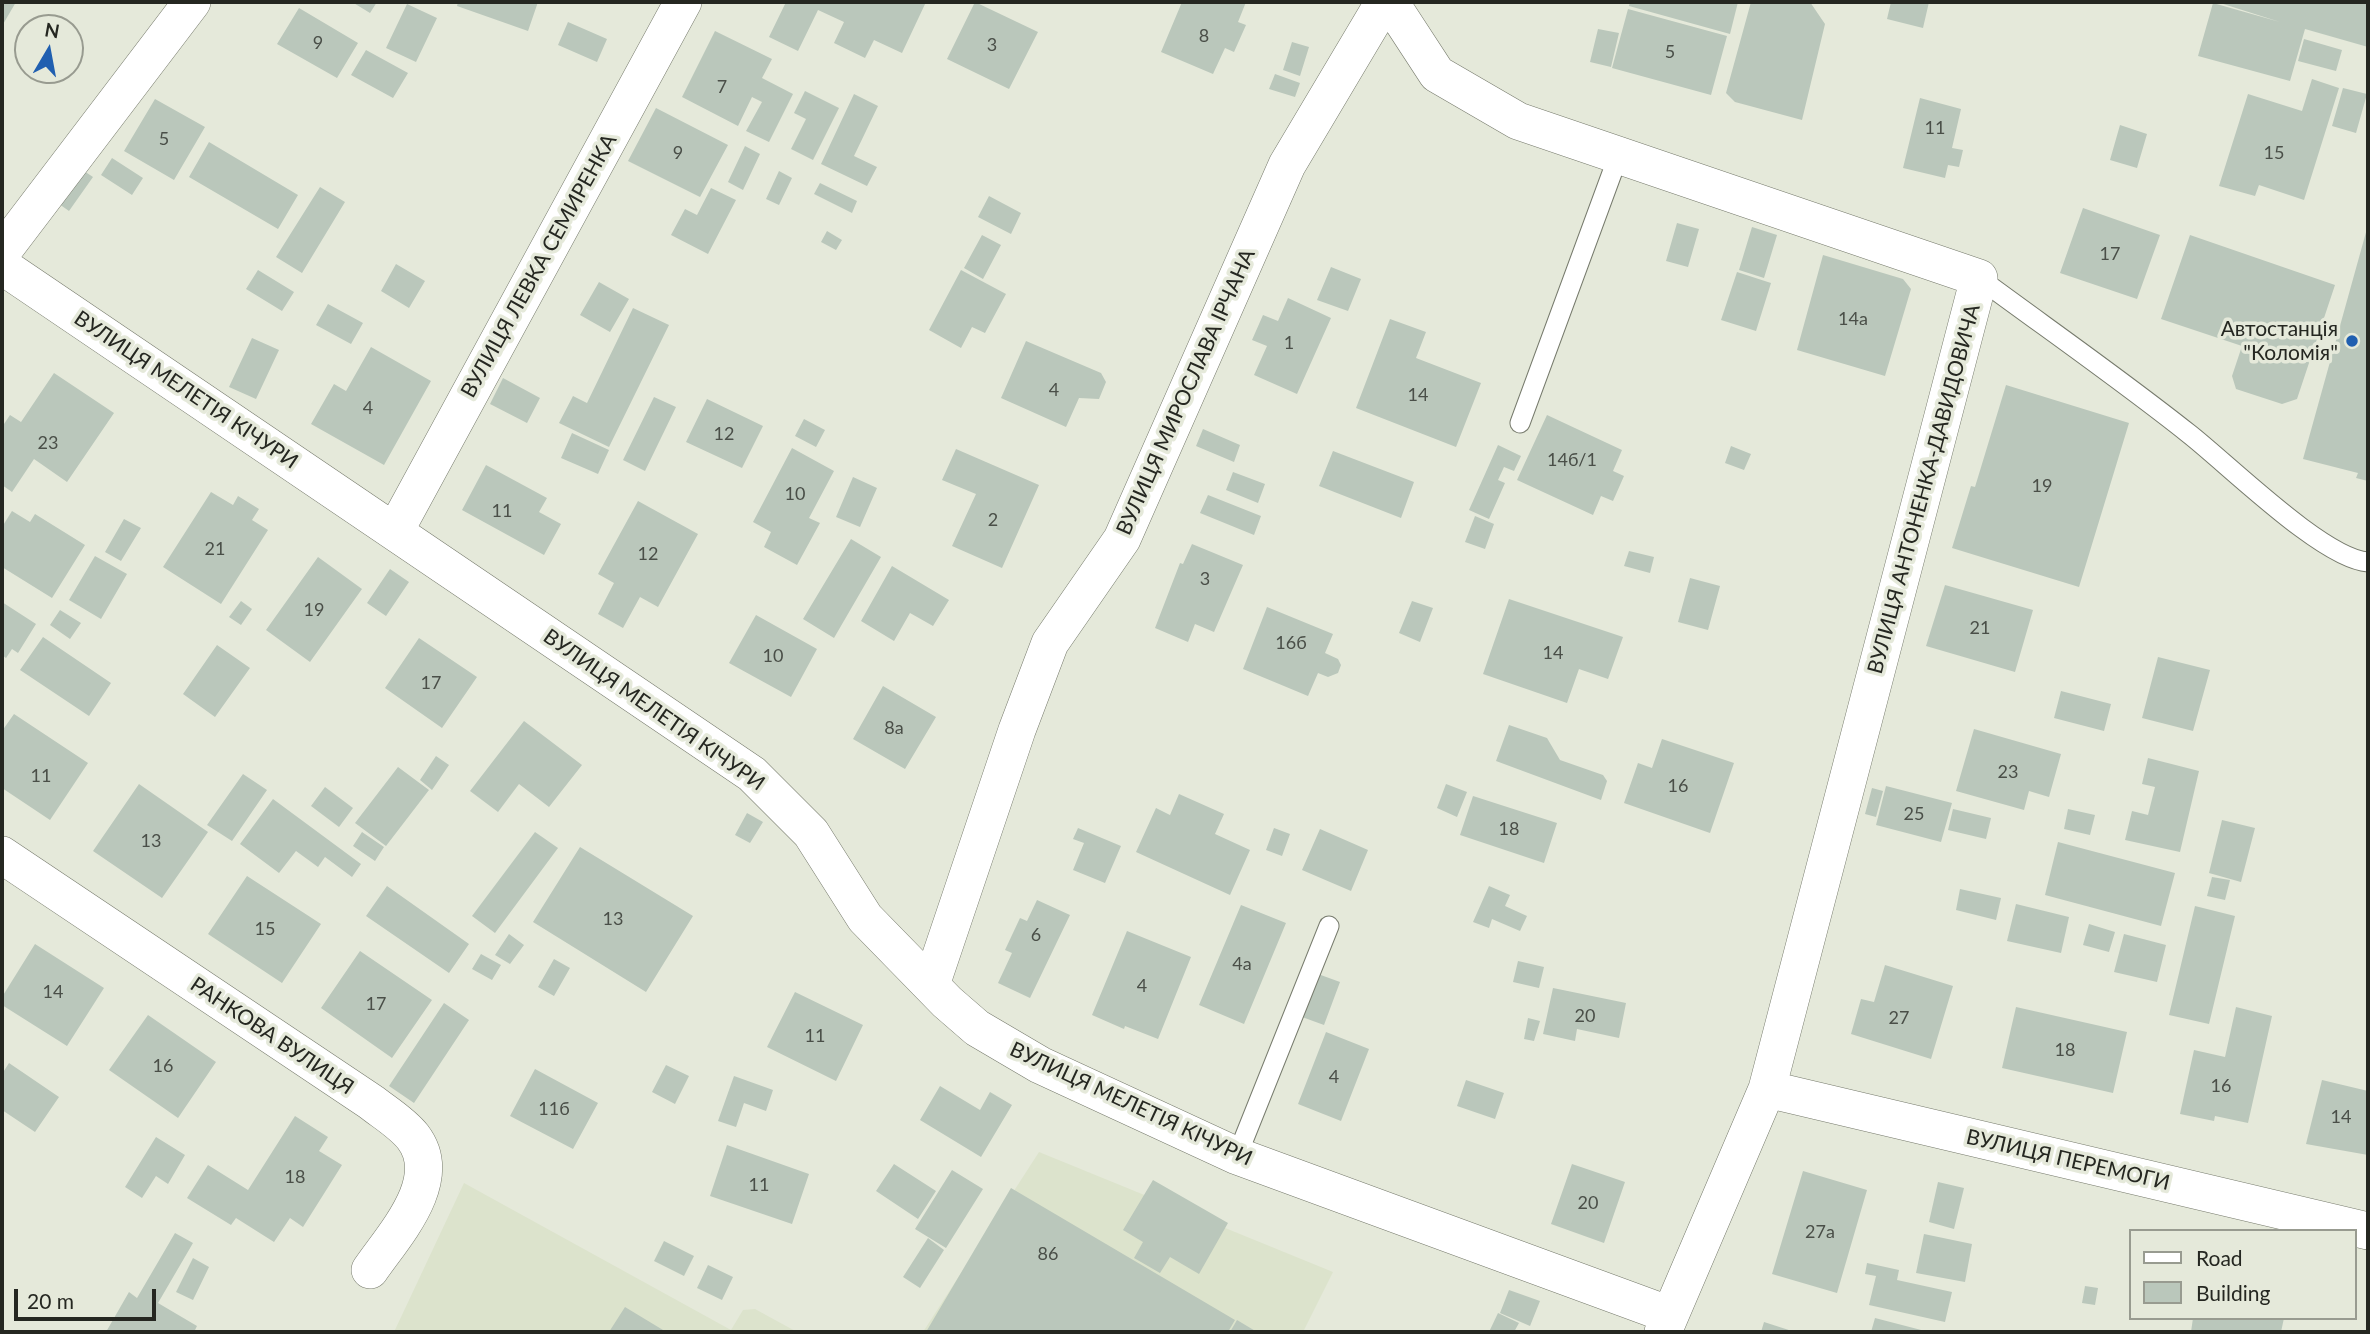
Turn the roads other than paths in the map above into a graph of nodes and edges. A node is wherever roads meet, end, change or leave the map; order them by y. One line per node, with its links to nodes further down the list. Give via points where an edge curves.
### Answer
1 (192, 2): 6 (street)
2 (683, 2): 10 (street, ВУЛИЦЯ ЛЕВКА СЕМИРЕНКА)
3 (1384, 2): 14 (street, ВУЛИЦЯ МИРОСЛАВА ІРЧАНА, via 1287,165 1122,539 1051,643)
4 (1390, 2): 5 (street, ВУЛИЦЯ АНТОНЕНКА-ДАВИДОВИЧА, via 1437,74 1518,121)
5 (1619, 154): 8 (street, ВУЛИЦЯ АНТОНЕНКА-ДАВИДОВИЧА); 9 (lane)
6 (2, 252)
7 (2, 266): 10 (street, ВУЛИЦЯ МЕЛЕТІЯ КІЧУРИ)
8 (1979, 278): 11 (lane, via 2188,433 2308,533 2355,561); 15 (street, ВУЛИЦЯ АНТОНЕНКА-ДАВИДОВИЧА)
9 (1520, 423)
10 (395, 531): 14 (street, ВУЛИЦЯ МЕЛЕТІЯ КІЧУРИ, via 752,774 811,834 865,918)
11 (2368, 562)
12 (2, 855): 18 (street, РАНКОВА ВУЛИЦЯ, via 371,1102 413,1138 424,1162 422,1187)
13 (1329, 926): 16 (lane)
14 (931, 985): 16 (street, ВУЛИЦЯ МЕЛЕТІЯ КІЧУРИ, via 977,1028 1040,1065)
15 (1767, 1089): 17 (street, ВУЛИЦЯ ПЕРЕМОГИ); 19 (street, ВУЛИЦЯ АНТОНЕНКА-ДАВИДОВИЧА)
16 (1237, 1156): 19 (street, ВУЛИЦЯ МЕЛЕТІЯ КІЧУРИ)
17 (2368, 1231)
18 (370, 1270)
19 (1666, 1324)

